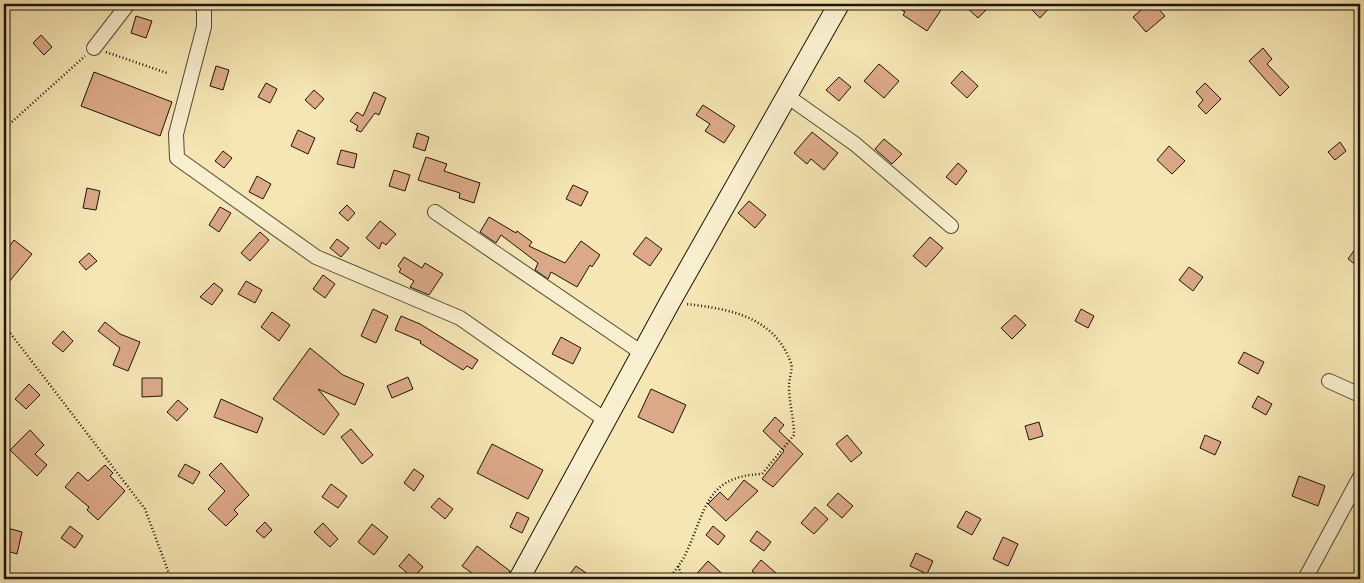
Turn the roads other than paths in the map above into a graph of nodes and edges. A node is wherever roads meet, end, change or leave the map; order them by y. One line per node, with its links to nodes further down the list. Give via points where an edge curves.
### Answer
1 (128, 4): 4 (street)
2 (199, 4): 11 (street, via 204,6 204,27 176,134 177,158 316,257 460,318)
3 (840, 4): 5 (street)
4 (94, 48)
5 (787, 96): 7 (street, via 855,144); 8 (street)
6 (435, 212): 8 (street)
7 (951, 226)
8 (642, 353): 11 (street)
9 (1329, 381): 10 (street)
10 (1360, 395)
11 (607, 421): 13 (street)
12 (1360, 477): 14 (street)
13 (519, 579)
14 (1306, 579)

